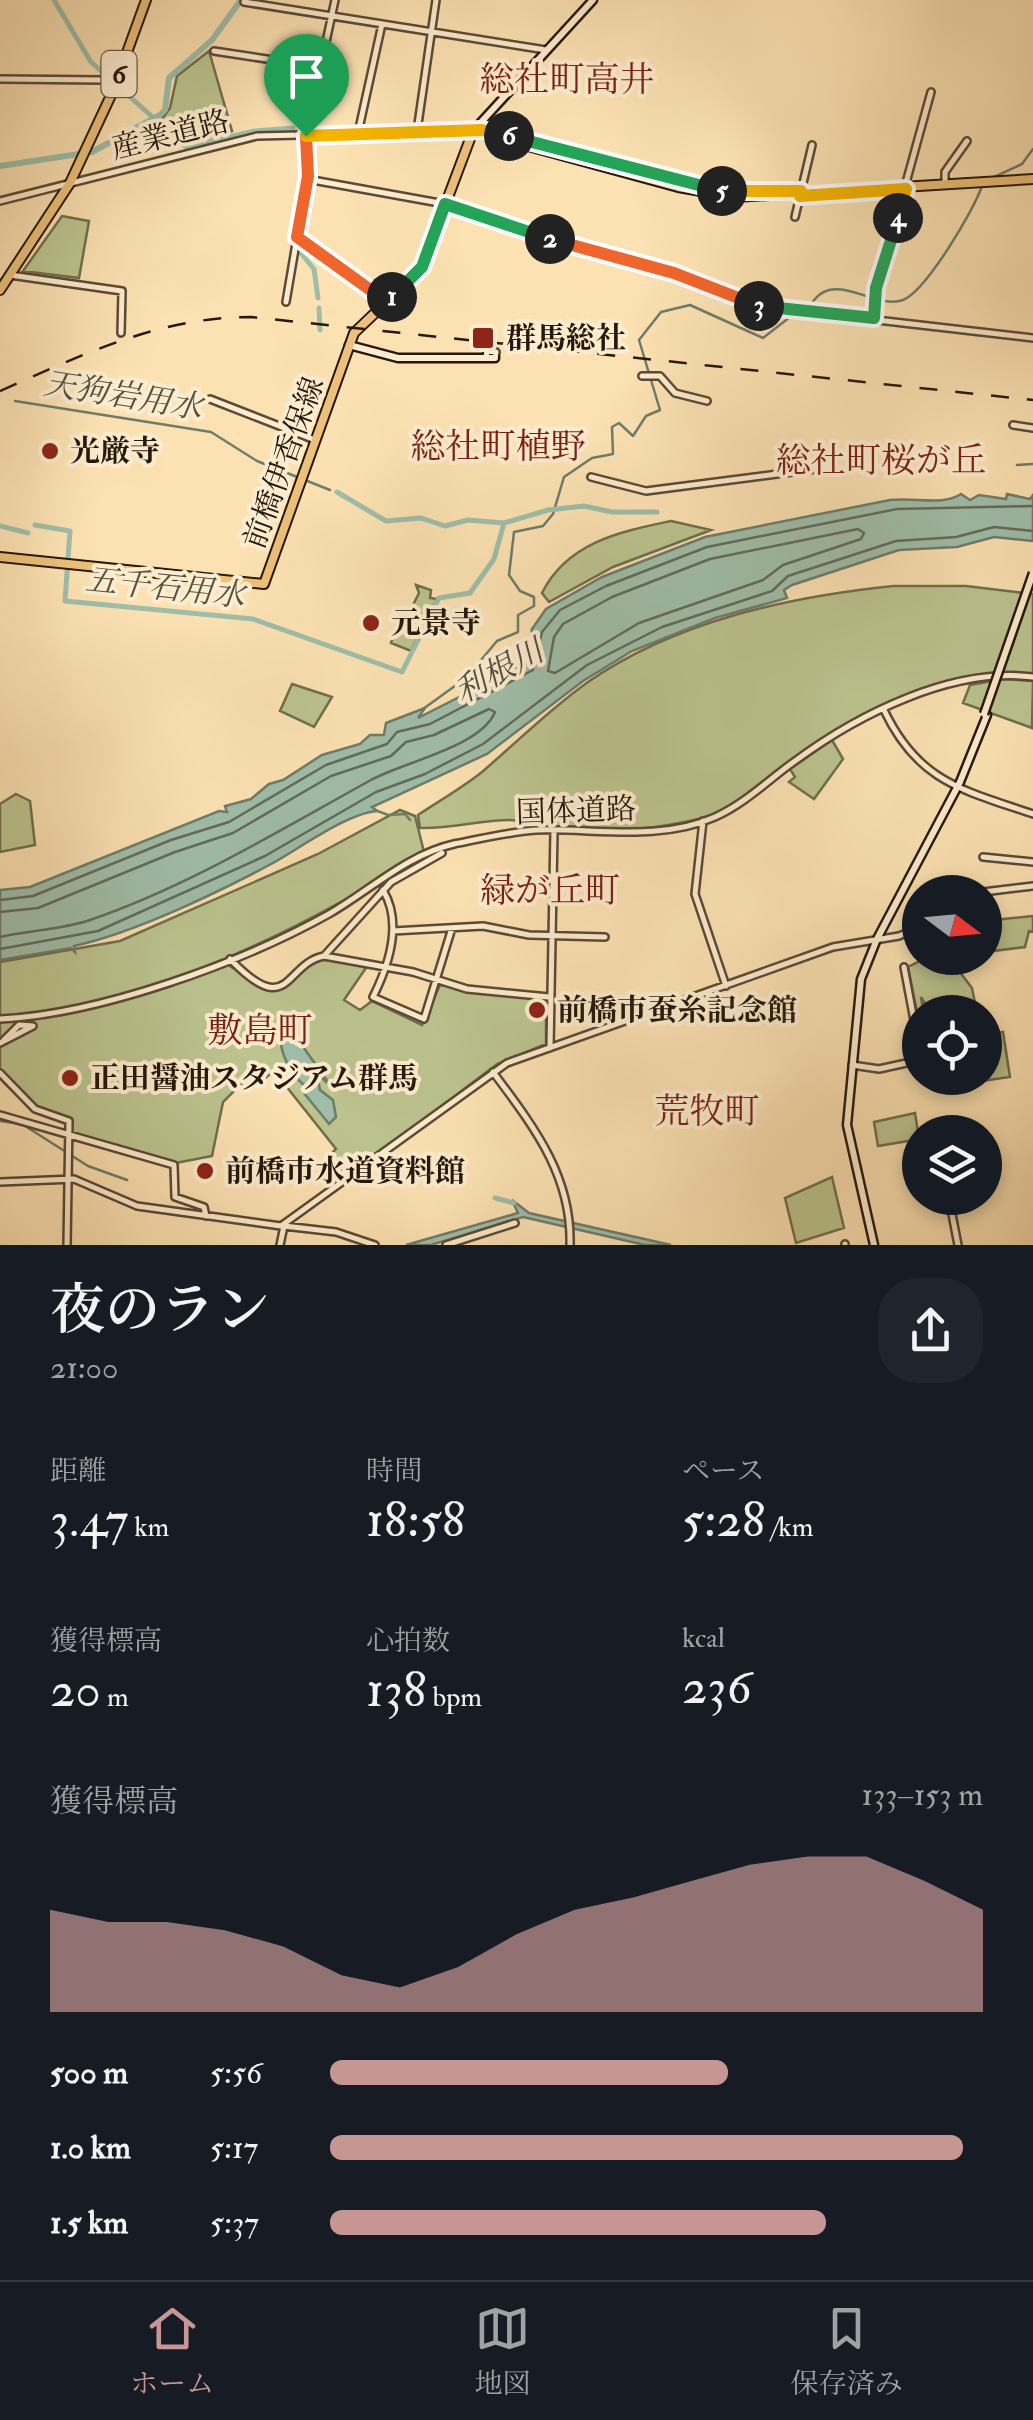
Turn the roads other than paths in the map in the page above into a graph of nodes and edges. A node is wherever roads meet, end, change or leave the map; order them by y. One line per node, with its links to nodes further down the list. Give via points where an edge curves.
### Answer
1 (146, 0): 13 (main road, 6)
2 (335, 0): 6 (street)
3 (436, 0): 8 (street)
4 (593, 0): 9 (main road)
5 (244, 2): 6 (street)
6 (332, 17): 7 (street); 11 (street)
7 (382, 24): 8 (street); 16 (street)
8 (432, 32): 9 (street); 17 (street)
9 (546, 50): 15 (main road)
10 (214, 51): 11 (street)
11 (320, 68): 18 (street)
12 (0, 79): 13 (street, via 104,80)
13 (115, 86): 25 (main road, 6)
14 (931, 92): 26 (street)
15 (473, 131): 17 (street, 産業道路); 27 (main road, via 699,192 744,198); 29 (main road, 前橋伊香保線)
16 (358, 132): 17 (street, 産業道路); 18 (street, 産業道路)
17 (417, 132)
18 (306, 133): 22 (street); 25 (street, 産業道路, via 256,136)
19 (967, 141): 24 (street)
20 (812, 145): 27 (street)
21 (1033, 177): 23 (main road)
22 (307, 179): 29 (street); 31 (street)
23 (988, 180): 24 (main road); 26 (main road)
24 (945, 181): 26 (main road)
25 (70, 182): 28 (street, 産業道路); 32 (main road, 6)
26 (906, 186): 27 (main road); 36 (street)
27 (801, 194): 30 (street)
28 (0, 200)
29 (445, 204): 35 (main road, 前橋伊香保線, via 422,267); 36 (street, via 760,306)
30 (795, 217)
31 (297, 237): 34 (street); 35 (street)
32 (10, 275): 33 (main road, 6); 37 (street, via 122,291)
33 (0, 290)
34 (286, 302)
35 (387, 302): 39 (main road, 前橋伊香保線, via 356,330)
36 (874, 318): 38 (street)
37 (121, 333)
38 (1033, 338)
39 (350, 345): 40 (main road, via 403,358); 46 (main road, 前橋伊香保線)
40 (490, 357)
41 (642, 376): 43 (street, via 664,379 675,392)
42 (210, 400): 46 (street)
43 (707, 401)
44 (1013, 425): 45 (street)
45 (1033, 428)
46 (315, 440): 49 (main road, 前橋伊香保線, via 263,584)
47 (831, 467): 48 (street, via 646,491)
48 (590, 477)
49 (0, 557)
50 (1033, 573): 54 (main road, bridge)
51 (1033, 583): 54 (main road, bridge)
52 (1033, 677): 53 (street, 国体道路, via 983,678)
53 (884, 710): 55 (street, via 910,756); 57 (street, 国体道路, via 838,732 753,796)
54 (985, 714): 55 (main road)
55 (956, 788): 56 (street); 71 (main road)
56 (1033, 814)
57 (704, 821): 58 (street, 国体道路, via 642,832); 76 (street, via 695,894)
58 (554, 831): 69 (street); 73 (street, 国体道路, via 438,849 313,922)
59 (442, 853): 63 (street)
60 (983, 857): 61 (street)
61 (1033, 862)
62 (1033, 886): 64 (street)
63 (383, 890): 66 (street); 72 (street)
64 (1002, 890)
65 (452, 928): 66 (street); 68 (street); 75 (street)
66 (392, 931): 68 (street, via 484,924); 74 (street)
67 (902, 932): 71 (street)
68 (531, 935): 69 (street)
69 (550, 936): 70 (street); 77 (street)
70 (605, 937)
71 (877, 939): 76 (street, via 833,947); 82 (main road, via 861,979)
72 (324, 956): 73 (street, via 278,987 256,981); 74 (street)
73 (230, 959): 78 (street, 国体道路, via 90,1006)
74 (387, 967): 75 (street); 75 (street, via 374,998 420,1021)
75 (437, 981): 77 (street)
76 (726, 986): 80 (street)
77 (549, 997): 80 (street)
78 (0, 1020)
79 (1, 1042): 79 (street, via 19,1025 33,1026 31,1029)
80 (550, 1048): 83 (street)
81 (902, 1061): 82 (street, via 877,1069)
82 (852, 1064): 98 (main road, via 847,1125)
83 (492, 1072): 92 (street); 97 (street, via 535,1130 566,1192)
84 (0, 1073): 86 (street, via 35,1109 70,1121)
85 (0, 1116): 86 (street)
86 (66, 1134): 87 (street); 90 (street, via 174,1166 175,1197 204,1208)
87 (66, 1178): 88 (street); 90 (street, via 132,1205); 93 (street)
88 (0, 1182)
89 (952, 1215): 99 (street)
90 (206, 1216): 92 (street)
91 (516, 1223): 96 (street)
92 (281, 1226): 94 (street); 95 (street, via 336,1232)
93 (66, 1245)
94 (280, 1245)
95 (375, 1245)
96 (446, 1245)
97 (570, 1245)
98 (874, 1245)
99 (958, 1245)

